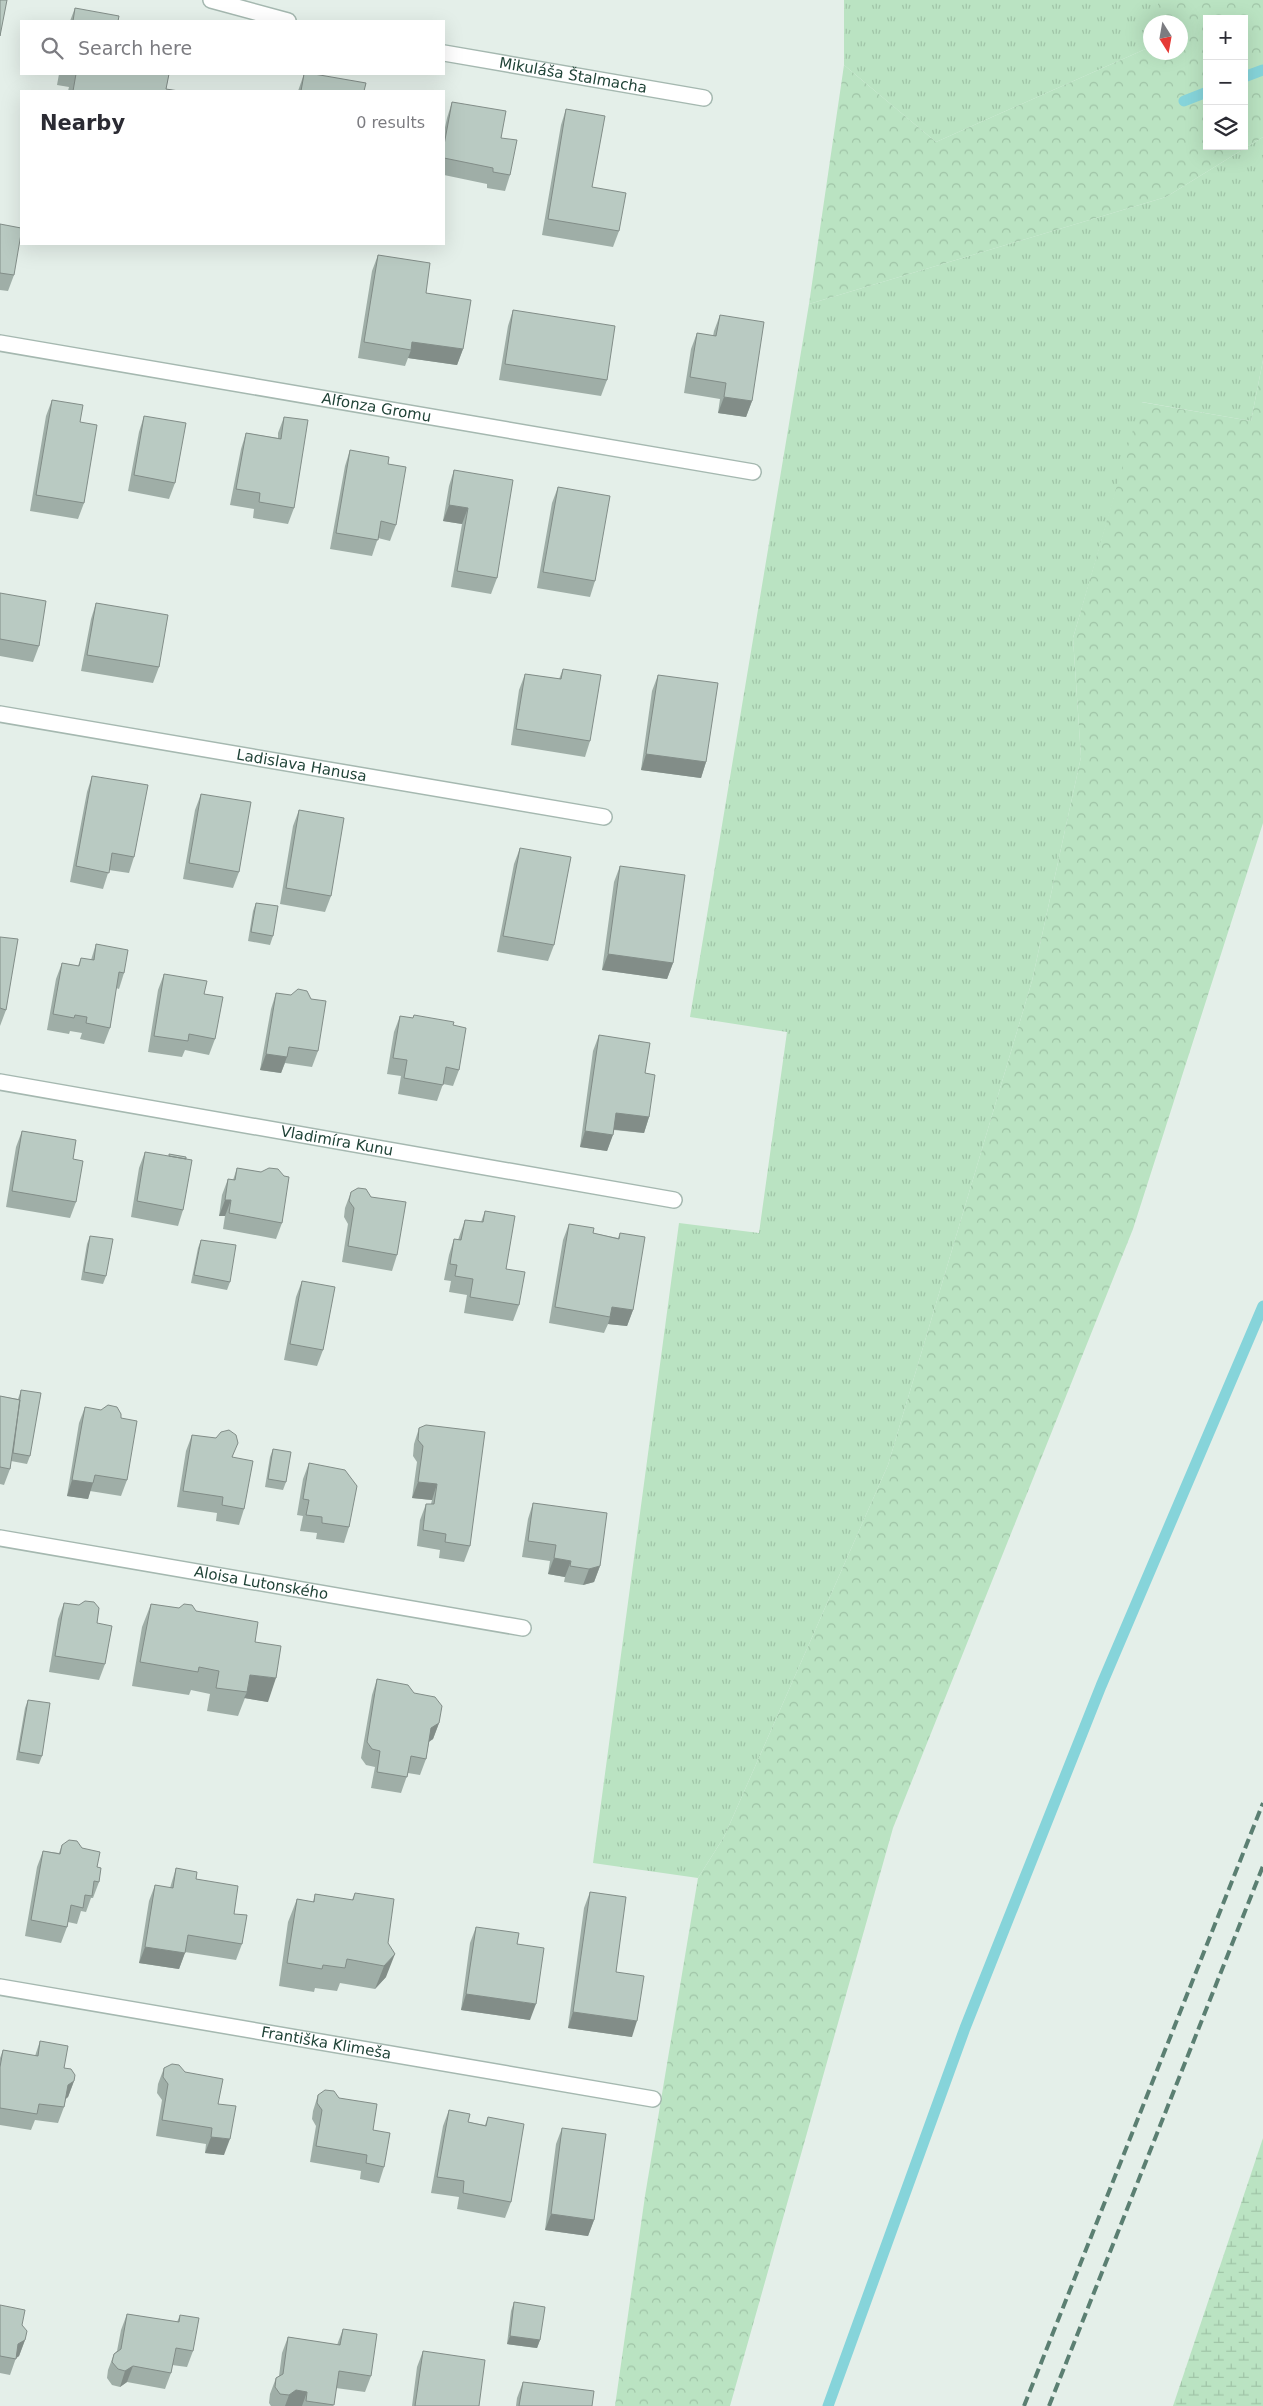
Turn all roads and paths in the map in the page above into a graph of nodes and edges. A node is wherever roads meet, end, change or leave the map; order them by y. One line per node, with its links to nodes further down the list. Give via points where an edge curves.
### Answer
1 (211, 0): 2 (street)
2 (284, 20)
3 (445, 53): 4 (street, Mikuláša Štalmacha)
4 (704, 98)
5 (0, 343): 6 (street, Alfonza Gromu)
6 (753, 472)
7 (0, 714): 8 (street, Ladislava Hanusa)
8 (604, 817)
9 (0, 1082): 10 (street, Vladimíra Kunu)
10 (674, 1200)
11 (0, 1538): 12 (street, Aloisa Lutonského)
12 (523, 1628)
13 (0, 1987): 14 (street, Františka Klimeša)
14 (653, 2099)

